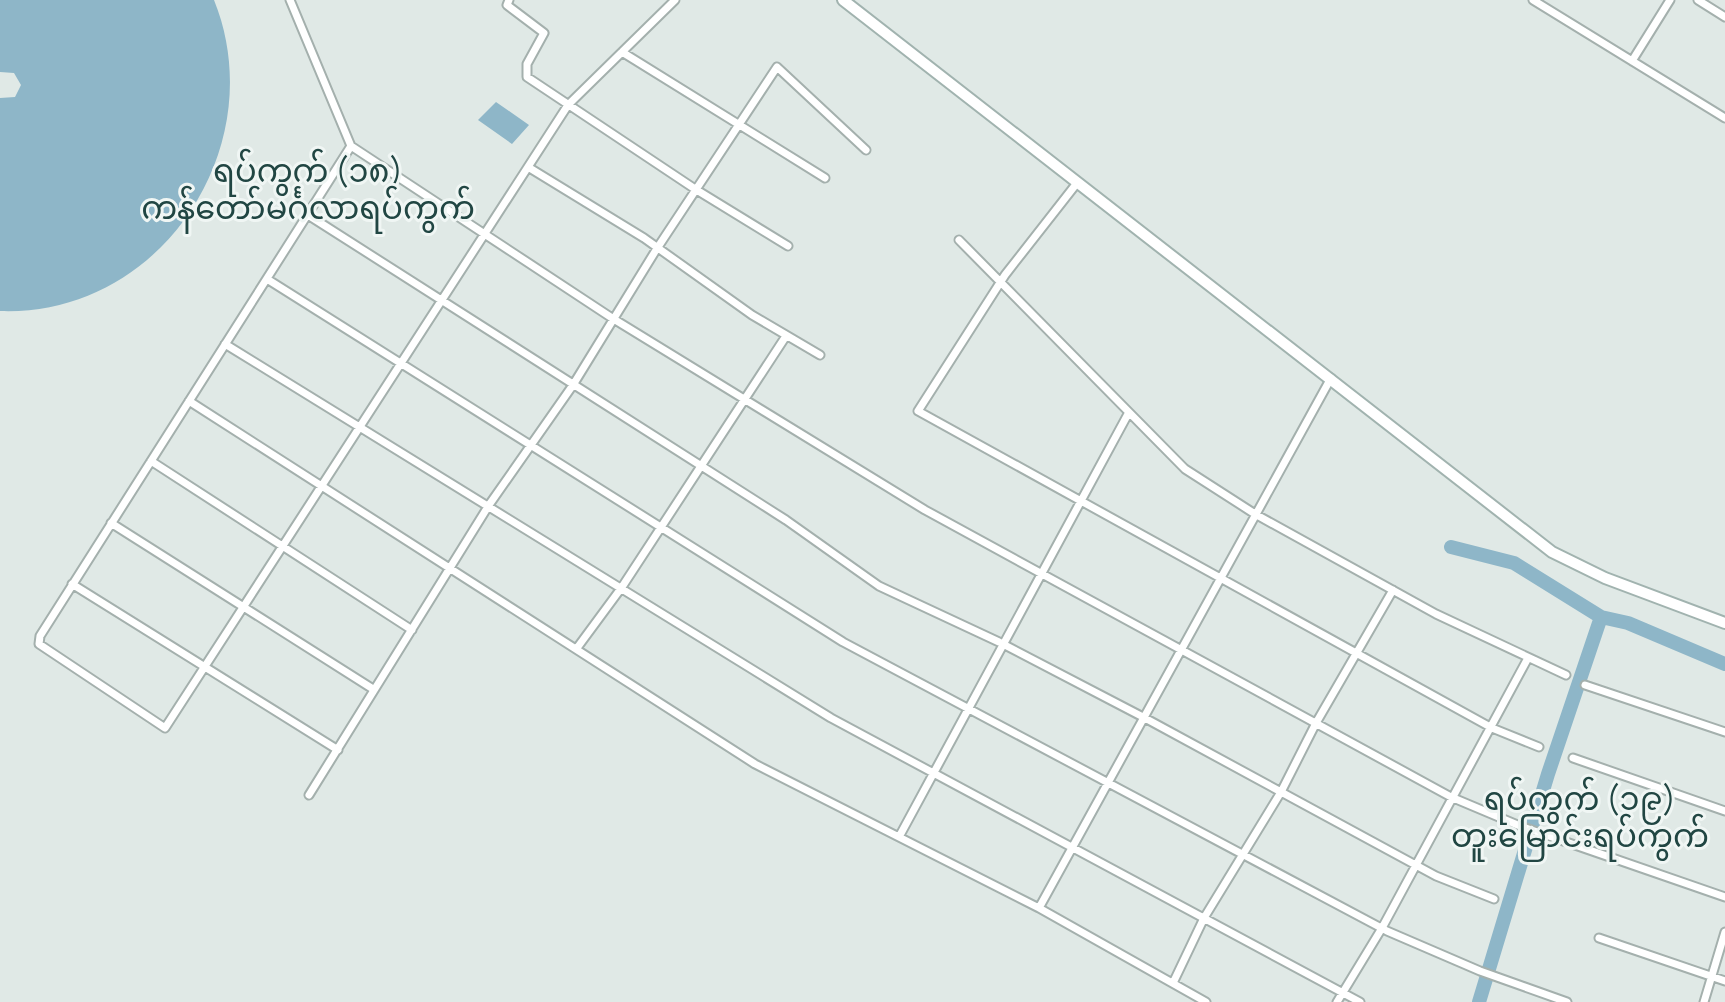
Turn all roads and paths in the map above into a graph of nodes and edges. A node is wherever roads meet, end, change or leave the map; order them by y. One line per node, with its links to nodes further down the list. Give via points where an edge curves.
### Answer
1 (290, 0): 14 (street)
2 (509, 0): 11 (street, via 507,5 544,33 525,75)
3 (675, 0): 9 (street)
4 (843, 0): 18 (main road)
5 (1533, 0): 10 (street)
6 (1670, 0): 10 (street)
7 (1698, 0): 8 (street)
8 (1725, 17)
9 (622, 52): 11 (street); 13 (street)
10 (1632, 61): 12 (street)
11 (568, 105): 16 (street); 19 (street)
12 (1724, 117)
13 (737, 126): 15 (street, via 779,66); 17 (street); 19 (street)
14 (351, 146): 20 (street); 21 (street)
15 (866, 150)
16 (528, 167): 21 (street); 24 (street)
17 (825, 178)
18 (1077, 183): 26 (street); 33 (main road)
19 (695, 189): 23 (street); 24 (street)
20 (308, 215): 25 (street); 27 (street)
21 (483, 235): 27 (street); 28 (street)
22 (959, 240): 26 (street)
23 (788, 246)
24 (656, 250): 28 (street); 29 (street)
25 (267, 279): 30 (street); 32 (street)
26 (1001, 283): 37 (street); 43 (street, via 918,411)
27 (439, 301): 32 (street); 34 (street)
28 (612, 318): 34 (street); 35 (street)
29 (786, 336): 31 (street); 35 (street)
30 (225, 344): 36 (street); 38 (street)
31 (820, 355)
32 (401, 363): 38 (street); 39 (street)
33 (1331, 378): 45 (street); 56 (main road, via 1552,552)
34 (573, 385): 39 (street); 41 (street)
35 (743, 398): 41 (street); 50 (street, via 925,510)
36 (189, 401): 40 (street); 42 (street)
37 (1128, 414): 43 (street); 45 (street, via 1185,469)
38 (360, 425): 42 (street); 44 (street)
39 (531, 445): 44 (street); 47 (street)
40 (151, 461): 46 (street); 48 (street)
41 (699, 465): 47 (street); 58 (street, via 879,586)
42 (323, 484): 48 (street); 49 (street)
43 (1081, 503): 50 (street); 51 (street)
44 (489, 505): 49 (street); 53 (street)
45 (1255, 514): 51 (street); 54 (street)
46 (111, 523): 52 (street); 55 (street)
47 (661, 527): 53 (street); 67 (street, via 843,642)
48 (283, 545): 55 (street); 57 (street)
49 (450, 566): 57 (street); 59 (street)
50 (1042, 573): 58 (street); 60 (street)
51 (1219, 579): 60 (street); 61 (street)
52 (72, 584): 63 (street); 63 (street, via 39,644 128,705 165,728)
53 (622, 587): 59 (street); 75 (street, via 831,718)
54 (1393, 590): 61 (street); 62 (street)
55 (243, 607): 63 (street); 66 (street)
56 (1725, 623)
57 (412, 630): 66 (street)
58 (1005, 645): 67 (street); 68 (street)
59 (577, 648): 81 (street, via 755,764)
60 (1180, 649): 68 (street); 69 (street)
61 (1357, 652): 69 (street); 70 (street)
62 (1528, 658): 64 (street); 70 (street)
63 (204, 667): 73 (street)
64 (1566, 675)
65 (1585, 685): 71 (street)
66 (373, 689): 73 (street)
67 (968, 708): 75 (street); 76 (street)
68 (1143, 717): 76 (street); 77 (street)
69 (1316, 723): 77 (street); 79 (street)
70 (1492, 728): 72 (street); 79 (street)
71 (1725, 732)
72 (1539, 747)
73 (338, 750): 78 (street)
74 (1573, 758): 80 (street)
75 (933, 772): 81 (street); 82 (street)
76 (1106, 782): 82 (street); 83 (street)
77 (1281, 792): 83 (street); 84 (street)
78 (309, 795)
79 (1451, 797): 84 (street); 85 (street)
80 (1725, 811)
81 (899, 837): 87 (street)
82 (1072, 847): 87 (street); 88 (street)
83 (1244, 857): 88 (street); 89 (street)
84 (1416, 866): 86 (street); 89 (street)
85 (1725, 897)
86 (1494, 899)
87 (1039, 908): 94 (street)
88 (1204, 918): 94 (street); 95 (street)
89 (1382, 928): 95 (street); 99 (street)
90 (1725, 932): 92 (street)
91 (1599, 938): 92 (street)
92 (1712, 977): 93 (street); 100 (street)
93 (1725, 981)
94 (1173, 983): 96 (street)
95 (1342, 992): 97 (street); 98 (street)
96 (1206, 1002)
97 (1337, 1002)
98 (1360, 1002)
99 (1567, 1002)
100 (1704, 1002)

